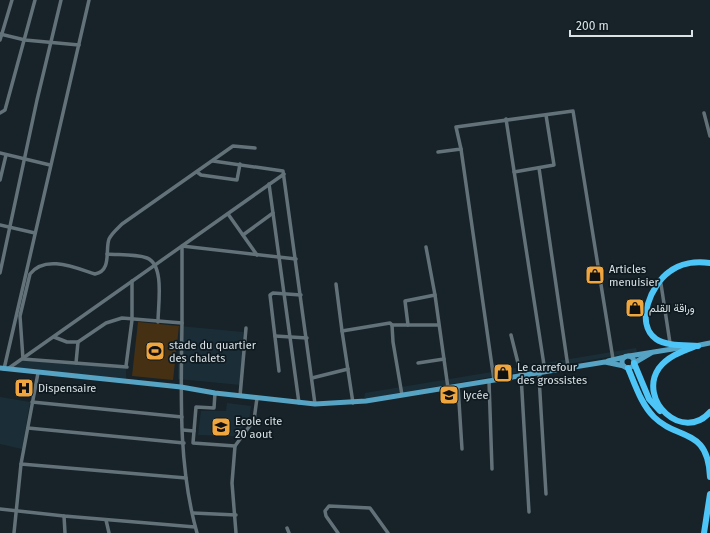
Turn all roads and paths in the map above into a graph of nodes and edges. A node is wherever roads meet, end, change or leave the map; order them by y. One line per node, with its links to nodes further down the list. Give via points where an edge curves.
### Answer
1 (12, 0): 5 (street)
2 (35, 0): 7 (street)
3 (62, 0): 8 (street)
4 (88, 0): 9 (street)
5 (1, 34): 6 (street); 7 (street)
6 (0, 40)
7 (25, 40): 8 (street); 10 (street, via 5,110)
8 (52, 43): 9 (street); 20 (street)
9 (79, 45): 23 (street)
10 (0, 113)
11 (704, 113): 14 (street)
12 (546, 115): 13 (street); 24 (street, via 554,165); 72 (street, via 573,111)
13 (506, 119): 16 (street, via 456,127); 26 (street)
14 (710, 136)
15 (255, 148): 21 (street, via 233,146)
16 (460, 149): 17 (street); 86 (street)
17 (438, 152)
18 (0, 153): 19 (street)
19 (6, 155): 20 (street); 28 (street)
20 (25, 160): 23 (street); 33 (street)
21 (213, 160): 22 (street); 25 (street)
22 (240, 164): 25 (street, via 237,180 201,175); 27 (street, via 280,169)
23 (50, 165): 34 (street)
24 (539, 168): 26 (street); 77 (street)
25 (197, 172): 38 (street, via 122,224 109,240)
26 (514, 172): 82 (street, via 544,365)
27 (284, 174): 29 (street); 41 (street)
28 (0, 180)
29 (269, 184): 30 (street); 31 (street)
30 (228, 214): 35 (street); 36 (street)
31 (273, 214): 35 (street); 40 (street)
32 (0, 225): 33 (street)
33 (10, 227): 34 (street); 44 (street)
34 (35, 233): 79 (street)
35 (243, 235): 39 (street)
36 (182, 246): 39 (street); 43 (street); 53 (street)
37 (426, 247): 50 (street)
38 (107, 254): 43 (street, via 142,257); 70 (street, via 105,267 99,274 52,263 32,271 21,310)
39 (258, 255): 40 (street)
40 (280, 258): 41 (street); 48 (street)
41 (296, 259): 49 (street)
42 (710, 263): 65 (highway, via 692,263 671,270 652,293 647,306 648,328 656,339)
43 (155, 264): 45 (street); 52 (street, via 158,275)
44 (0, 273)
45 (132, 281): 51 (street); 60 (street)
46 (336, 284): 58 (street)
47 (661, 284): 65 (street)
48 (284, 294): 49 (street); 61 (street, via 273,292 270,295); 62 (street)
49 (301, 295): 63 (street)
50 (435, 295): 55 (street, via 405,301); 56 (street)
51 (132, 320): 52 (street); 64 (street, via 122,318 106,323); 74 (street, via 126,366)
52 (158, 322): 53 (street)
53 (182, 323): 88 (street)
54 (392, 325): 55 (street); 58 (street, via 379,324); 91 (street)
55 (408, 325): 56 (street)
56 (438, 325): 71 (street)
57 (246, 328): 92 (street)
58 (342, 331): 80 (street)
59 (511, 335): 84 (street)
60 (54, 336): 64 (street, via 67,342); 70 (street)
61 (275, 336): 62 (street); 81 (street)
62 (290, 337): 63 (street); 95 (street)
63 (307, 338): 85 (street)
64 (78, 342): 74 (street)
65 (670, 343): 67 (highway)
66 (710, 343): 67 (main road)
67 (698, 346): 68 (main road); 99 (highway, via 669,359 655,376 656,398)
68 (655, 351): 69 (main road); 76 (main road)
69 (628, 356): 72 (main road); 76 (main road); 78 (main road, via 622,361)
70 (23, 359): 74 (street); 79 (street)
71 (444, 359): 75 (street); 89 (street)
72 (613, 359): 73 (main road)
73 (605, 362): 77 (main road); 78 (main road)
74 (76, 363)
75 (418, 363)
76 (634, 363): 78 (main road); 99 (highway, via 649,399)
77 (568, 367): 82 (main road)
78 (626, 367): 109 (highway, via 652,416 694,439 702,447 709,462)
79 (4, 369): 83 (main road)
80 (348, 369): 85 (street); 96 (street)
81 (279, 371)
82 (542, 371): 84 (main road); 111 (street, via 539,376)
83 (38, 373): 88 (main road); 94 (street)
84 (521, 375): 86 (main road); 115 (street)
85 (312, 378): 97 (street)
86 (492, 380): 87 (main road); 108 (street)
87 (458, 386): 89 (main road); 106 (street)
88 (181, 387): 90 (main road); 100 (street)
89 (448, 388): 91 (main road)
90 (215, 393): 92 (main road); 103 (street, via 214,408 196,407)
91 (402, 395): 96 (main road)
92 (240, 396): 93 (main road)
93 (257, 398): 95 (main road); 105 (street, via 254,420)
94 (32, 402): 100 (street); 101 (street)
95 (299, 403): 97 (main road)
96 (353, 403): 97 (main road)
97 (315, 404)
98 (710, 412): 99 (highway, via 694,421 682,422)
99 (664, 414)
100 (182, 417): 102 (street)
101 (28, 428): 104 (street); 107 (street)
102 (183, 430): 103 (street); 104 (street)
103 (194, 431): 105 (street, via 193,443)
104 (184, 444): 110 (street)
105 (235, 446): 117 (street, via 232,483)
106 (462, 449)
107 (21, 464): 110 (street); 114 (street)
108 (492, 469)
109 (710, 477)
110 (186, 478): 116 (street, via 187,494)
111 (546, 494)
112 (710, 494): 130 (highway)
113 (0, 509): 114 (street)
114 (15, 510): 118 (street); 122 (street)
115 (529, 512)
116 (193, 513): 117 (street); 120 (street)
117 (236, 515): 126 (street)
118 (64, 516): 119 (street); 123 (street)
119 (106, 520): 120 (street); 124 (street)
120 (195, 526): 125 (street)
121 (287, 528): 127 (street)
122 (14, 533)
123 (65, 533)
124 (109, 533)
125 (197, 533)
126 (236, 533)
127 (290, 533)
128 (338, 533): 129 (street, via 326,516 325,511 329,506 370,508)
129 (388, 533)
130 (704, 533)

